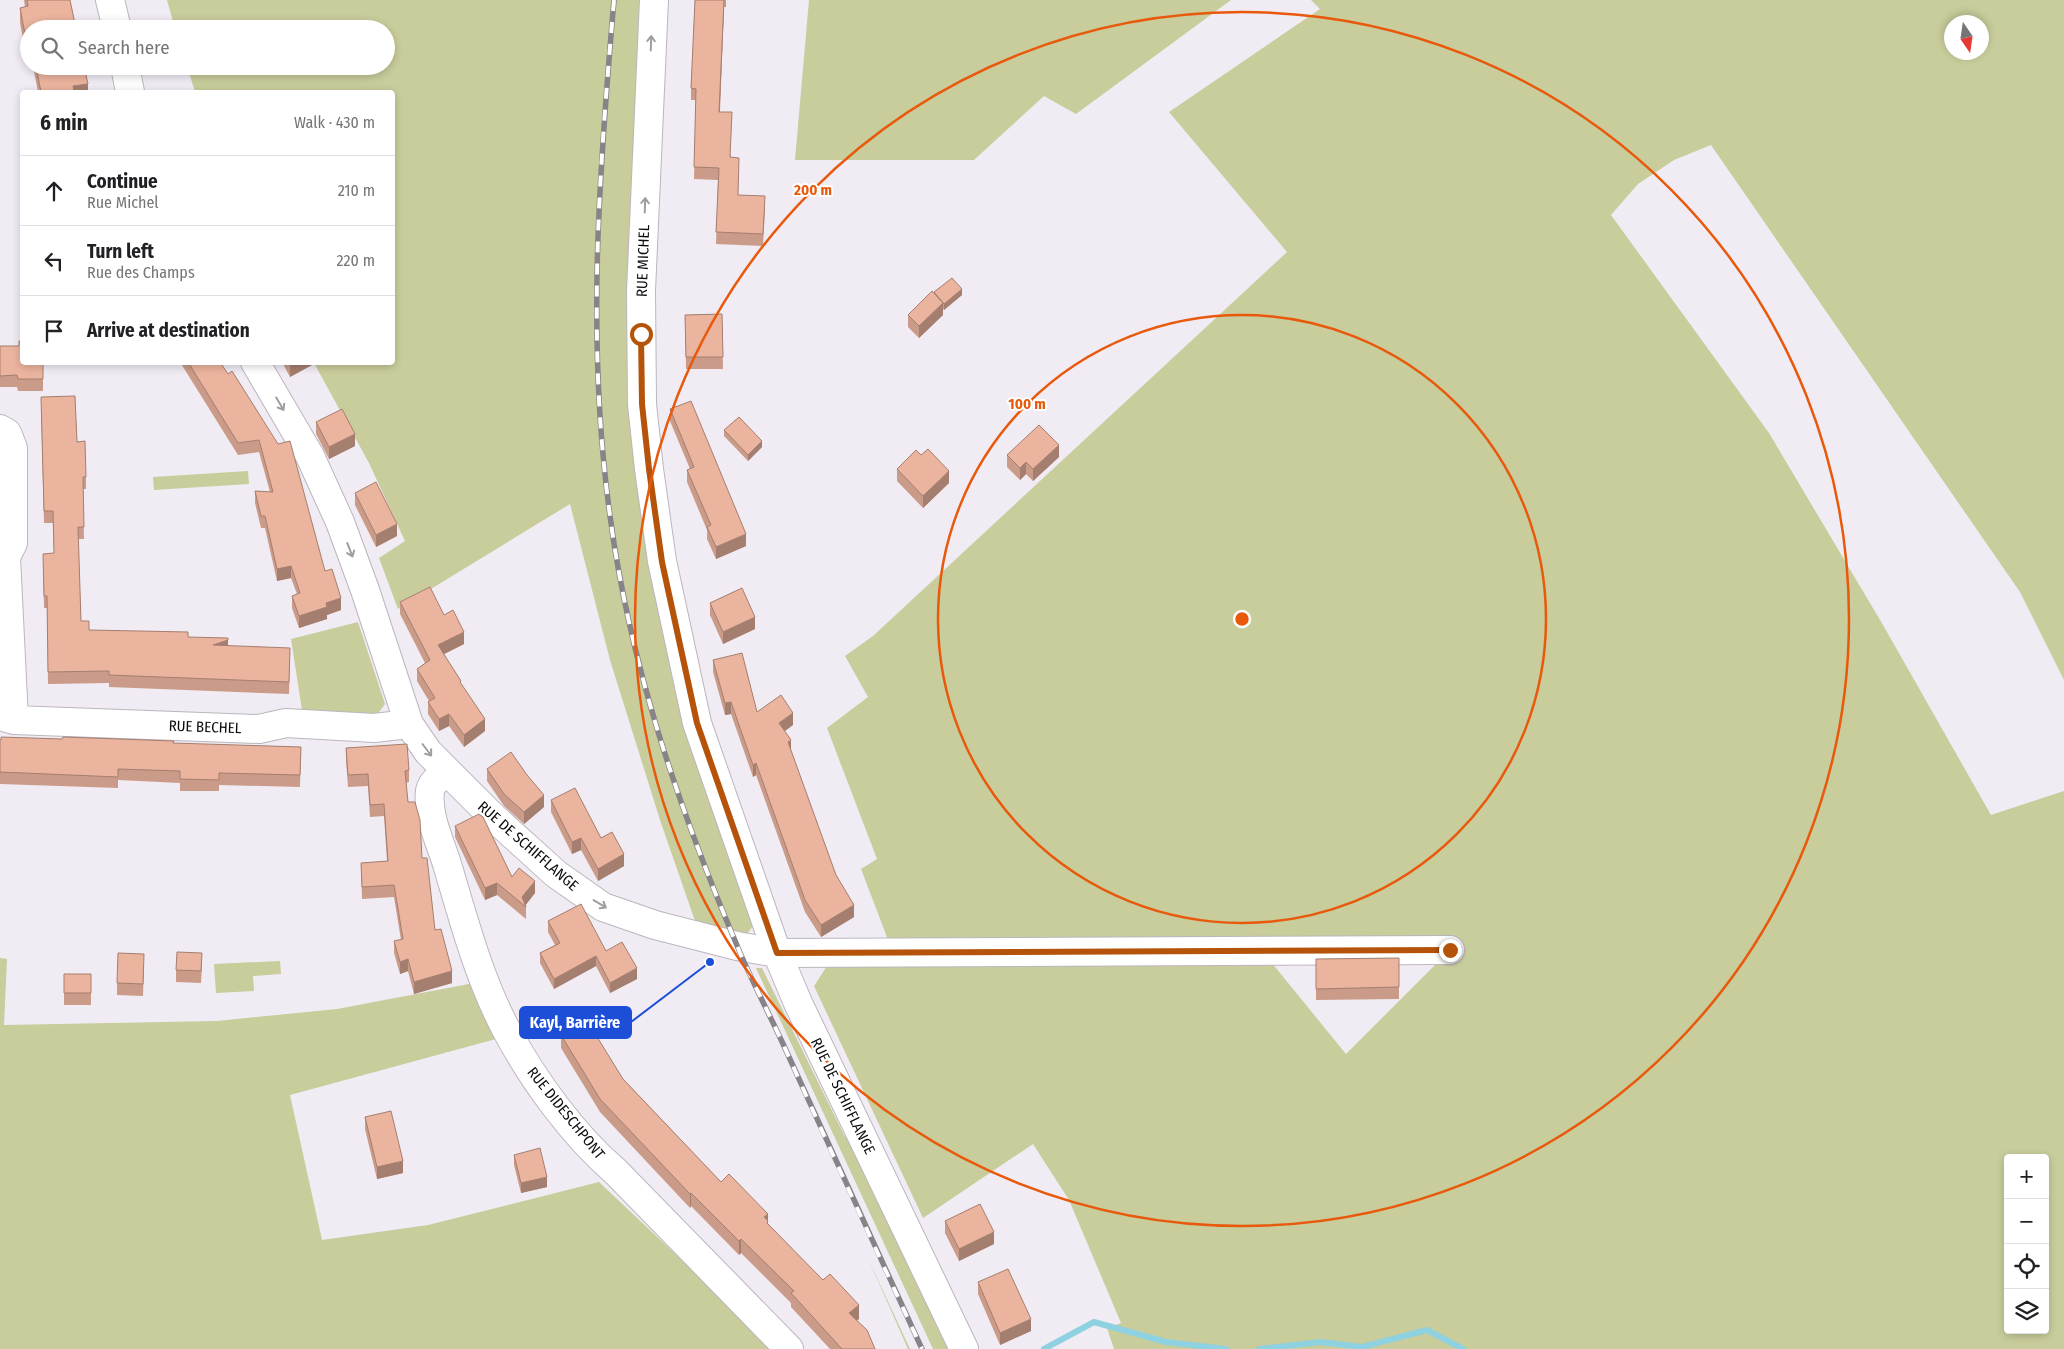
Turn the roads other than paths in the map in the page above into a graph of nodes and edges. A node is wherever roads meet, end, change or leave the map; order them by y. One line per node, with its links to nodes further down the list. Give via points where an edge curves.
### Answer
1 (110, 0): 3 (street)
2 (654, 0): 12 (street, RUE MICHEL, one-way to 2, via 697,723 662,562 649,469 642,404 641,291)
3 (115, 20)
4 (127, 75): 5 (street)
5 (130, 90)
6 (257, 365): 9 (street, RUE DE SCHIFFLANGE, one-way to 9, via 310,456 340,522)
7 (0, 429): 8 (street, via 6,433 12,448 13,543 6,557)
8 (7, 718): 9 (street, RUE BECHEL, via 259,729 286,723 374,728)
9 (409, 724): 10 (street, RUE DE SCHIFFLANGE, one-way to 10, via 428,752)
10 (448, 773): 12 (street, RUE DE SCHIFFLANGE, one-way to 12, via 556,874 603,907 655,926); 13 (street, RUE DIDESCHPONT, via 438,778 430,788 436,828 475,958 507,1031 538,1082 594,1153 616,1171)
11 (1450, 950): 12 (street)
12 (777, 953): 14 (street, RUE DE SCHIFFLANGE, via 831,1074)
13 (789, 1349)
14 (964, 1349)

